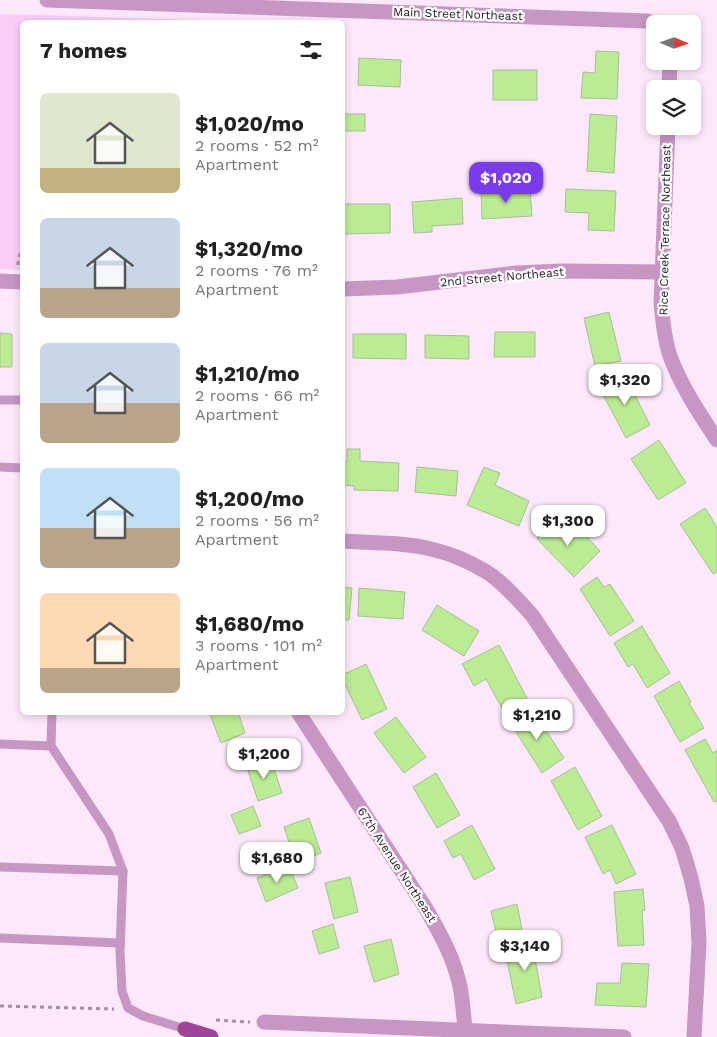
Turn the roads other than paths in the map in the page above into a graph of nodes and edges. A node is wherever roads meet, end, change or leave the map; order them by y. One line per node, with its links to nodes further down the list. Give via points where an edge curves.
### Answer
1 (47, 0): 2 (street, Main Street Northeast)
2 (166, 2): 3 (street, Main Street Northeast)
3 (302, 4): 4 (street, Main Street Northeast)
4 (646, 21)
5 (668, 135): 6 (street, Rice Creek Terrace Northeast)
6 (662, 272): 9 (street, 2nd Street Northeast, via 517,273 397,287); 12 (street, Rice Creek Terrace Northeast, via 661,303 670,355 696,408)
7 (0, 281): 8 (street)
8 (20, 282)
9 (345, 289)
10 (0, 400): 11 (lane)
11 (20, 400)
12 (717, 440)
13 (0, 467): 14 (lane)
14 (20, 468)
15 (345, 541): 29 (street, via 402,544 456,557 486,571 532,615 669,821 682,848 697,906 699,942)
16 (52, 715): 19 (lane)
17 (300, 715): 26 (street, 67th Avenue Northeast, via 442,936 461,992)
18 (0, 744): 19 (lane)
19 (51, 746): 21 (lane, via 109,834)
20 (0, 867): 21 (lane)
21 (123, 871): 23 (lane)
22 (0, 938): 23 (lane)
23 (120, 943): 25 (lane, via 122,991 128,1008)
24 (264, 1022): 26 (street)
25 (185, 1029): 27 (main road)
26 (465, 1030): 28 (street)
27 (211, 1037)
28 (624, 1037)
29 (694, 1037)

